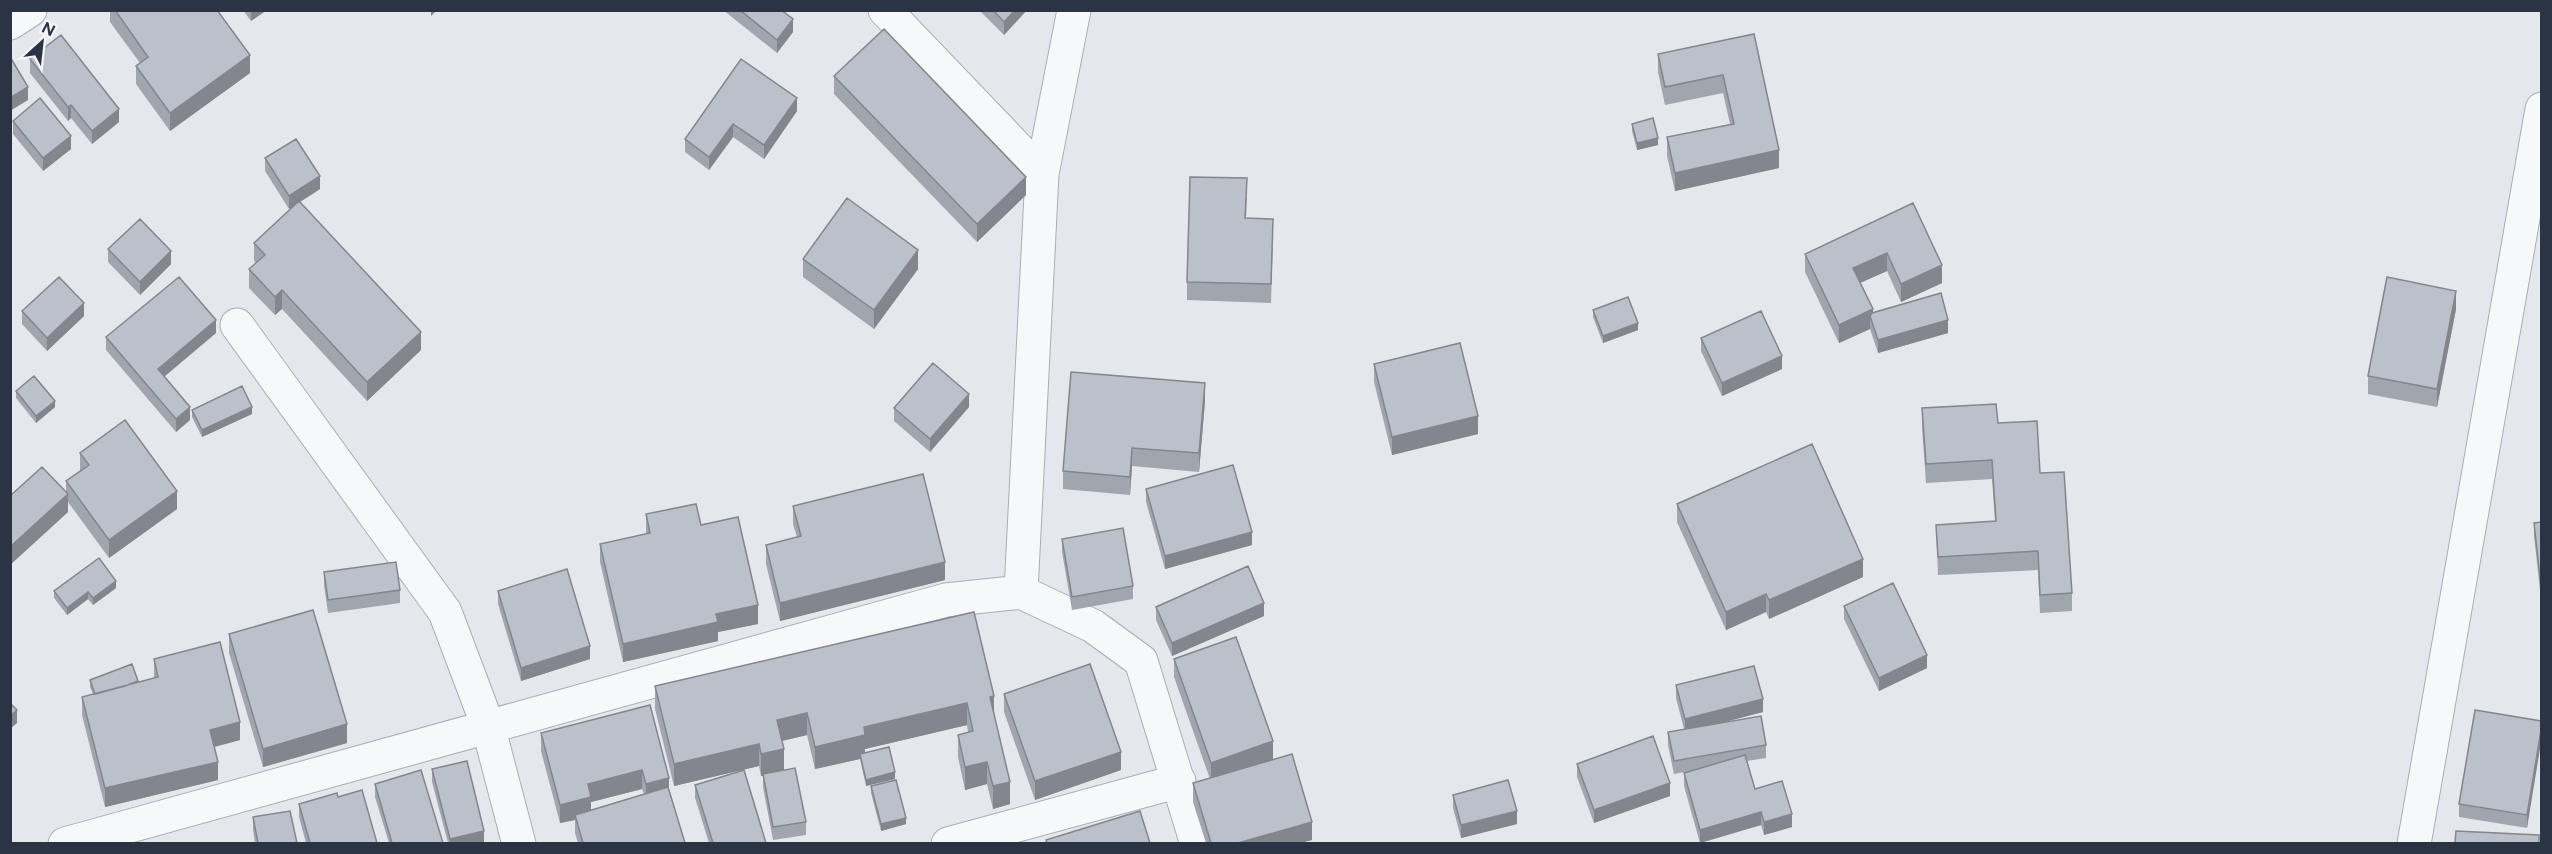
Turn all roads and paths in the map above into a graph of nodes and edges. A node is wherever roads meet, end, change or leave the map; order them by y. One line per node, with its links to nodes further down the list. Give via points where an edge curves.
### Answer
1 (30, 10): 4 (street)
2 (885, 10): 6 (street)
3 (1074, 10): 6 (street)
4 (10, 23)
5 (2541, 109): 15 (street)
6 (1042, 174): 8 (street)
7 (237, 325): 9 (street, via 445,612)
8 (1022, 592): 9 (street, via 946,600); 10 (street, via 1093,626 1141,661)
9 (488, 726): 11 (street); 12 (street)
10 (1179, 781): 13 (street); 14 (street)
11 (65, 843)
12 (519, 843)
13 (948, 843)
14 (1197, 843)
15 (2414, 843)

